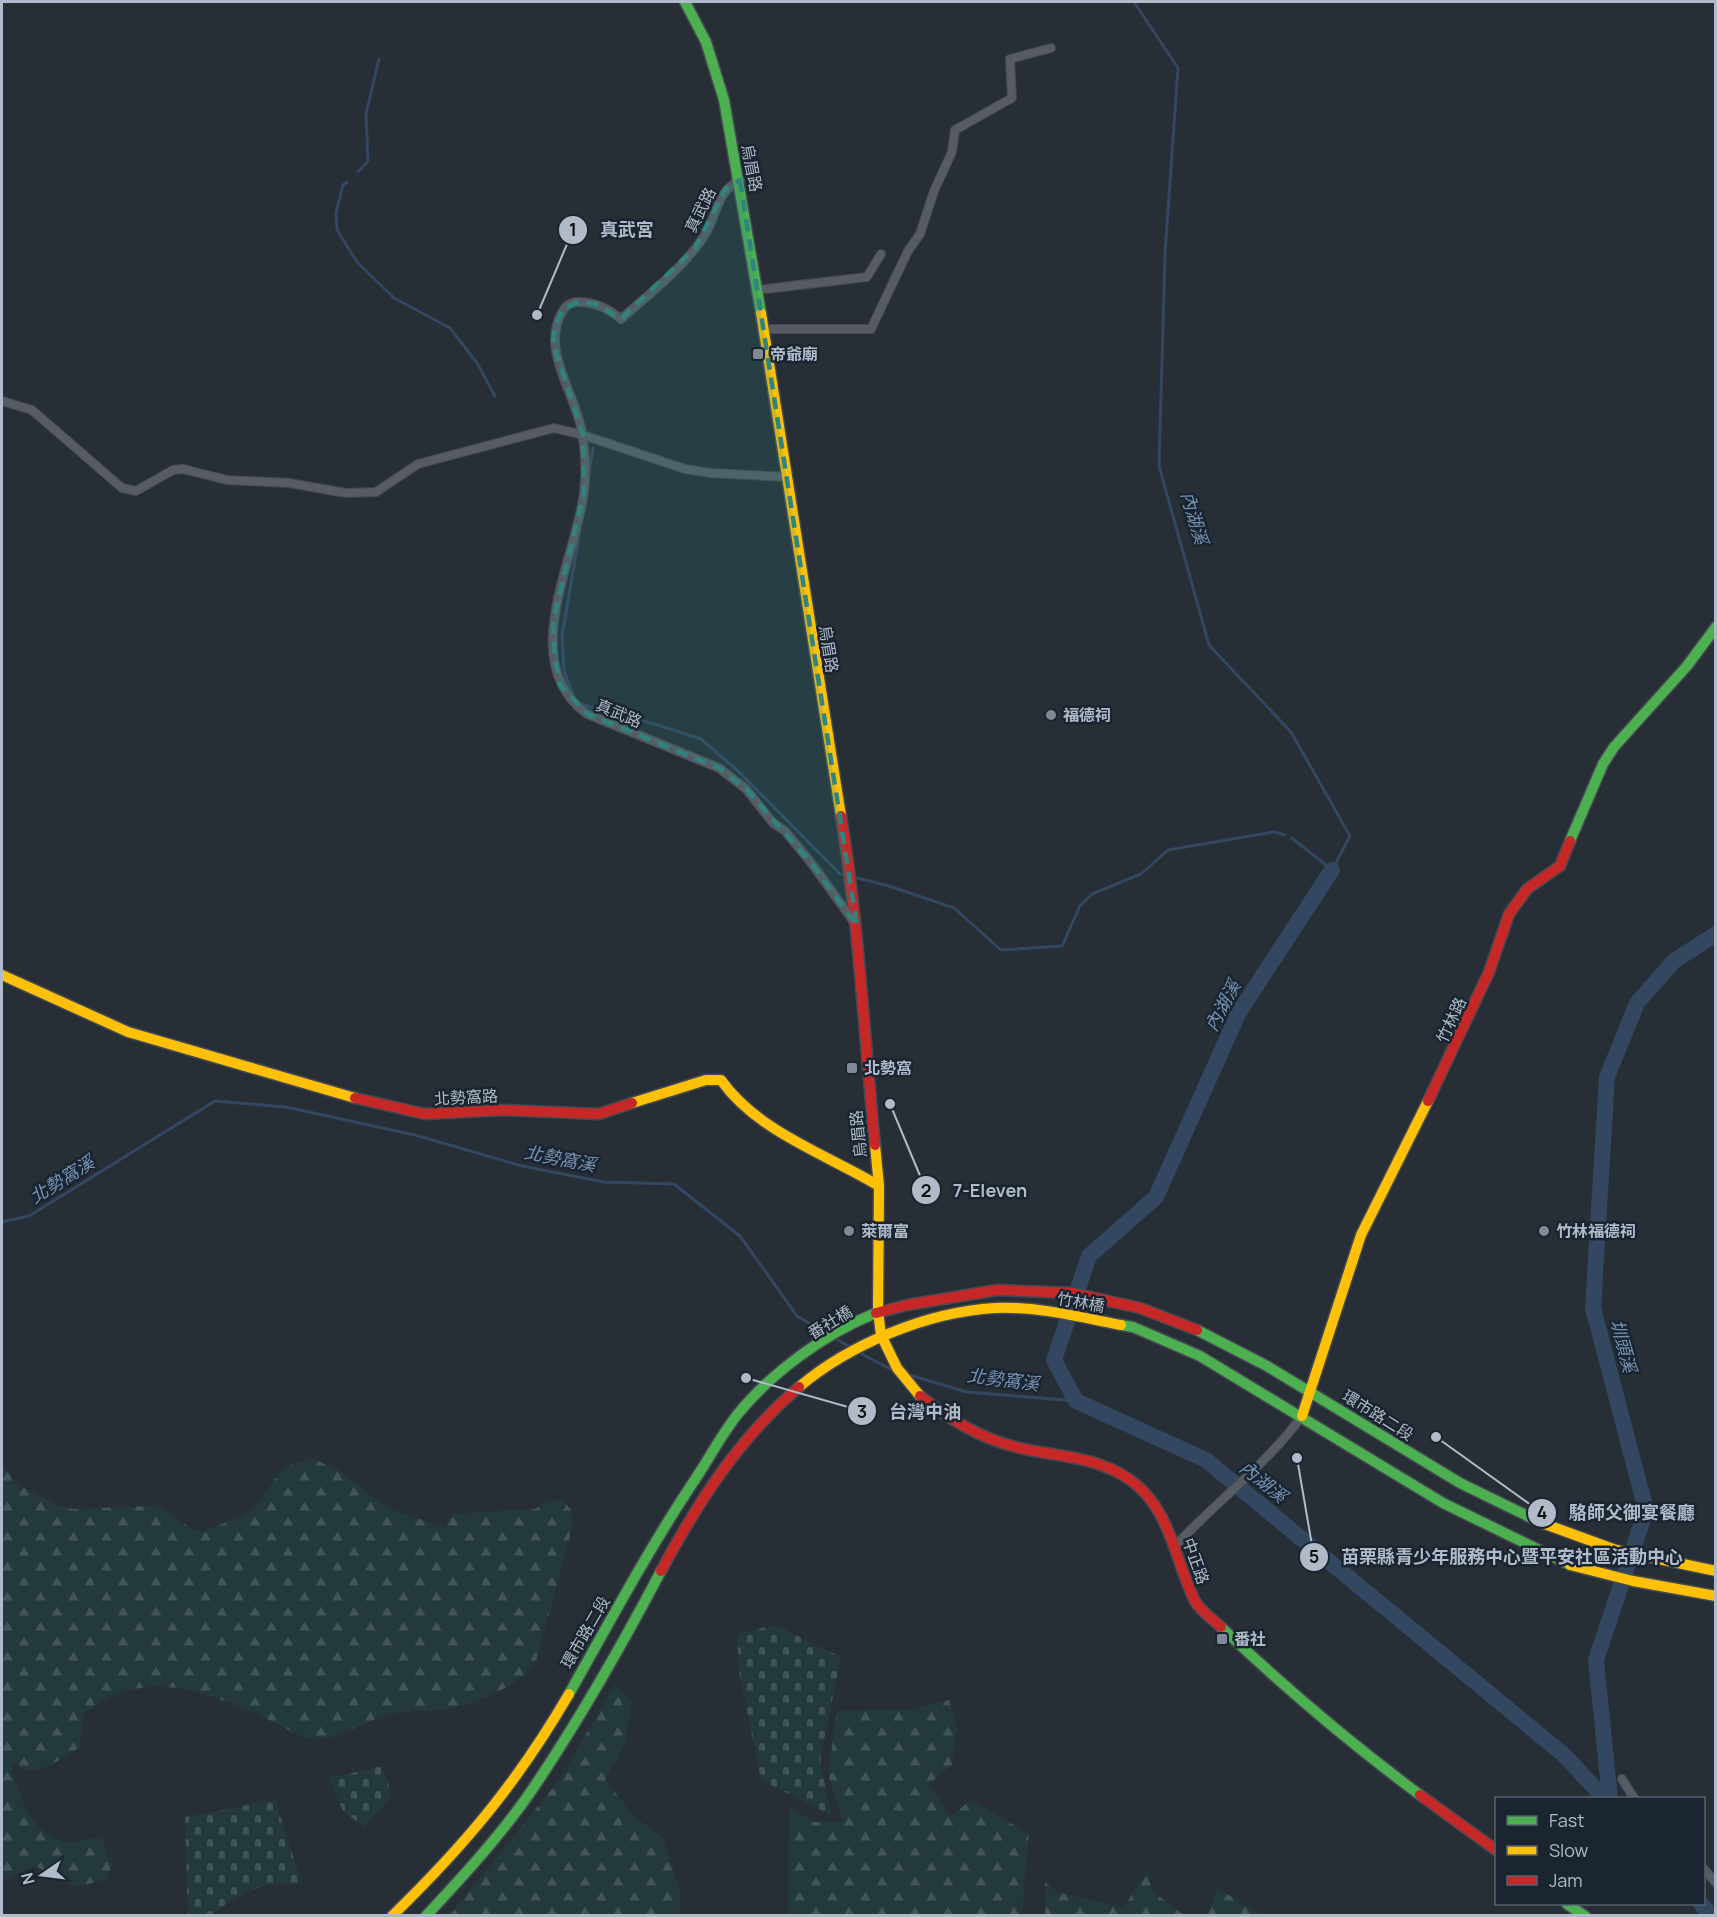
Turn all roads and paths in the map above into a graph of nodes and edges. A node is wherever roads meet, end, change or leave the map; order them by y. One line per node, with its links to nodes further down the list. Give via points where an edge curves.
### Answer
1 (685, 2): 3 (main road, 烏眉路, via 706,42 724,100)
2 (1050, 48): 6 (street, via 1010,59 1012,98 956,130 952,152 920,234 871,329)
3 (740, 180): 5 (main road, 烏眉路); 8 (street, 真武路, via 726,188 695,248 621,319 596,304 570,303 564,308 555,324 553,343)
4 (881, 254): 5 (street, via 867,277)
5 (757, 290): 6 (main road, 烏眉路)
6 (764, 329): 9 (main road, 烏眉路)
7 (2, 401): 8 (street, via 32,410 122,488 136,491 173,470 183,469 227,480 376,492 418,464 554,428)
8 (583, 435): 9 (street, via 685,469); 11 (street, 真武路, via 584,492 554,621 560,685 572,703 587,714 719,768 746,789 773,823 785,831)
9 (786, 477): 11 (main road, 烏眉路)
10 (1716, 627): 18 (main road, 竹林路, via 1687,666 1614,747 1603,764 1560,867 1527,889 1509,914 1464,1029 1361,1235)
11 (857, 926): 13 (main road, 烏眉路)
12 (2, 975): 13 (main road, 北勢窩路, via 128,1032 331,1092 425,1114 504,1110 599,1114 706,1080 721,1080 728,1095 772,1125)
13 (879, 1186): 15 (main road, 烏眉路)
14 (1137, 1305): 15 (main road, 竹林橋, via 1092,1294 1032,1288 959,1292); 18 (main road, 環市路二段, via 1225,1341)
15 (878, 1311): 16 (main road, 中正路); 17 (main road, 番社橋)
16 (881, 1335): 19 (main road, 竹林橋, via 939,1318 994,1308 1067,1314 1133,1327 1200,1356); 20 (main road, 中正路, via 897,1368 918,1394 956,1425 1015,1447 1090,1459 1128,1478 1155,1505); 30 (main road, via 812,1376 765,1416 722,1471 668,1558 615,1658 533,1788)
17 (798, 1359): 29 (main road, 環市路二段, via 739,1412 652,1545 515,1780)
18 (1311, 1391): 19 (main road, 竹林路); 21 (main road, 環市路二段, via 1467,1487 1604,1549)
19 (1302, 1416): 20 (street, 竹林路, via 1266,1460); 22 (main road, via 1443,1503 1568,1564)
20 (1176, 1546): 25 (main road, 中正路, via 1196,1603 1268,1672 1373,1760)
21 (1716, 1571)
22 (1716, 1596)
23 (1622, 1779): 24 (street)
24 (1633, 1797)
25 (1495, 1850)
26 (1705, 1870): 27 (street)
27 (1716, 1882)
28 (1568, 1905): 31 (main road)
29 (392, 1916)
30 (426, 1916)
31 (1585, 1916)

